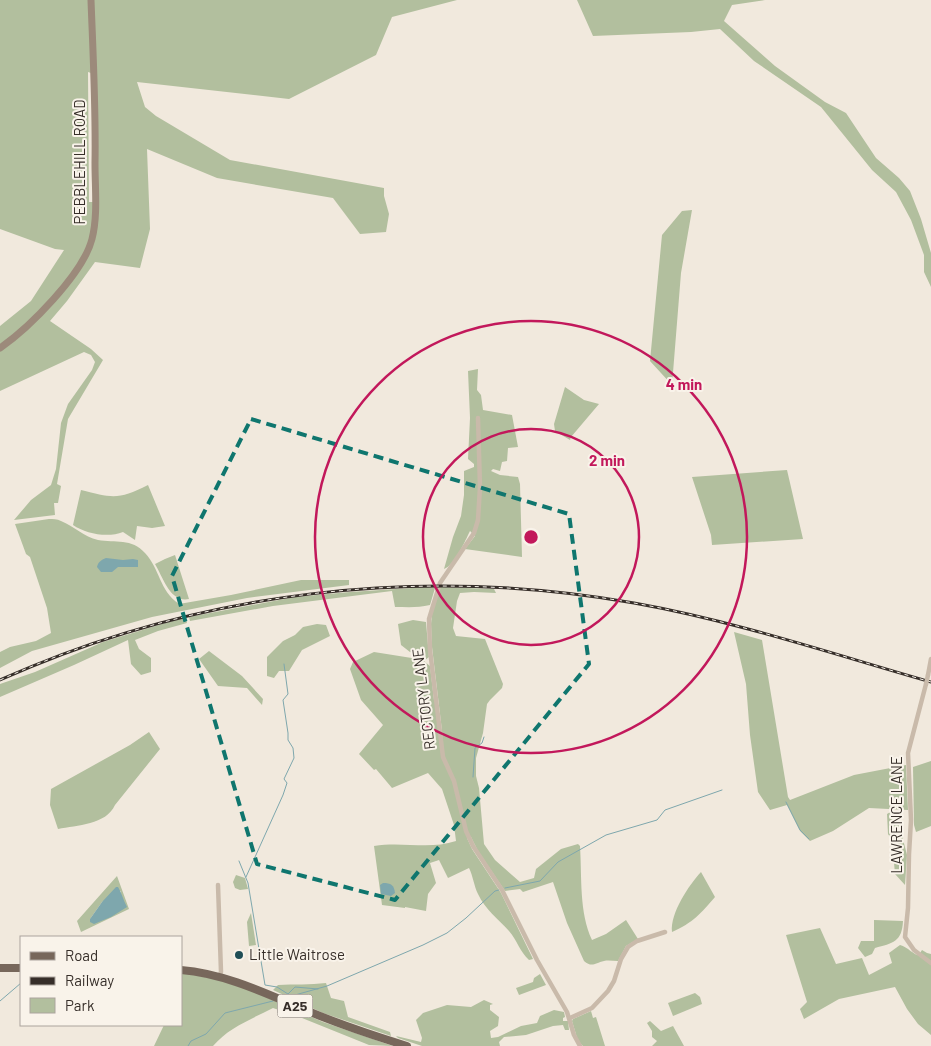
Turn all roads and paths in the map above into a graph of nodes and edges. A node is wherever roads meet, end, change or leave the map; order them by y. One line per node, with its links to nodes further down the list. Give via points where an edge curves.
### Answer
1 (91, 0): 2 (main road, PEBBLEHILL ROAD, via 96,133 96,217 92,241 79,266 57,295 22,332)
2 (0, 348)
3 (478, 418): 12 (street, RECTORY LANE, via 478,520 474,533 440,583 429,619 443,757 454,781 473,846 502,890 536,960)
4 (931, 658): 7 (street, LAWRENCE LANE, bridge, via 908,753 912,820 905,938)
5 (218, 885): 11 (street)
6 (665, 932): 12 (street, via 628,946 613,984 592,1008)
7 (931, 963)
8 (0, 968): 9 (main road)
9 (20, 968)
10 (182, 970): 11 (main road, A25)
11 (219, 977): 13 (main road, A25)
12 (570, 1018): 14 (street, RECTORY LANE)
13 (407, 1046)
14 (580, 1046)

